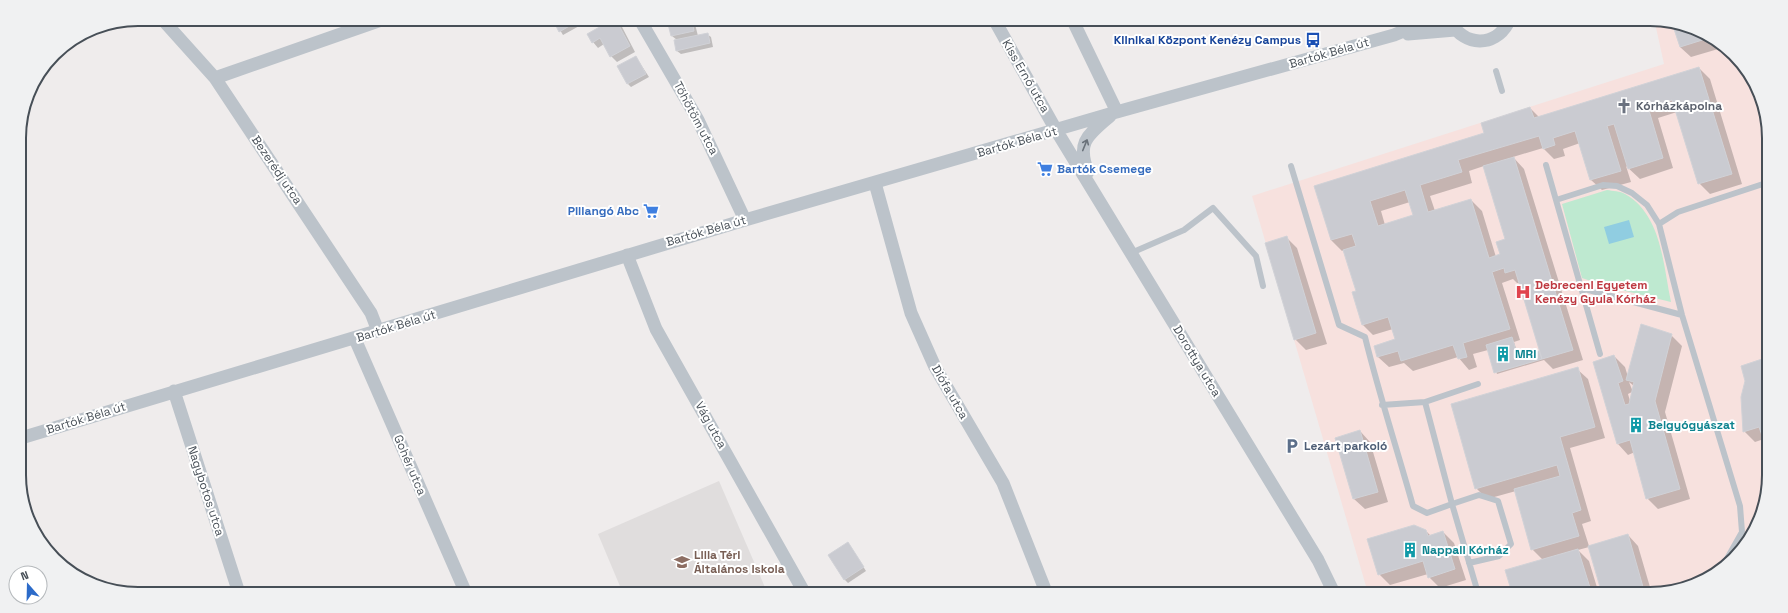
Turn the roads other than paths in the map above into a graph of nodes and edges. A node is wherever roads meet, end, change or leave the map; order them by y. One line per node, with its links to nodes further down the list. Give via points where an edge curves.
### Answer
1 (168, 26): 11 (street, Bezerédj utca)
2 (364, 26): 11 (street)
3 (643, 26): 21 (street, Töhötöm utca, via 698,120)
4 (998, 26): 14 (street, Kiss Ernő utca)
5 (1075, 26): 13 (street)
6 (1415, 26): 9 (street)
7 (1453, 26): 8 (street, via 1463,37 1484,41 1501,32); 9 (street)
8 (1506, 26)
9 (1394, 35): 13 (street, Bartók Béla út)
10 (1496, 71): 12 (lane)
11 (215, 78): 28 (street, Bezerédj utca, via 371,313)
12 (1502, 91)
13 (1115, 113): 14 (street, Bartók Béla út); 19 (street, one-way to 13, via 1083,160 1083,148 1088,137)
14 (1056, 130): 17 (street, Bartók Béla út); 19 (street, Dorottya utca)
15 (1546, 165): 20 (lane)
16 (1291, 166): 34 (lane, via 1339,325 1365,337)
17 (875, 183): 21 (street, Bartók Béla út); 42 (street, Diófa utca, via 911,313 935,367 1003,483)
18 (1762, 184): 22 (lane, via 1678,212)
19 (1096, 195): 23 (street, Dorottya utca)
20 (1556, 200): 22 (lane, via 1603,185 1617,186 1632,193 1647,206); 26 (lane)
21 (745, 220): 24 (street, Bartók Béla út)
22 (1659, 224): 27 (lane)
23 (1131, 253): 25 (lane, via 1184,230 1213,208 1256,256); 43 (street, Dorottya utca, via 1318,560)
24 (627, 255): 28 (street, Bartók Béla út); 41 (street, Vág utca, via 656,329)
25 (1262, 286)
26 (1581, 288): 27 (lane); 30 (lane)
27 (1682, 315): 37 (lane, via 1740,506 1742,532)
28 (378, 331): 29 (street, Bartók Béla út)
29 (355, 338): 32 (street, Bartók Béla út); 40 (street, Gohér utca)
30 (1600, 354)
31 (1478, 384): 33 (lane)
32 (174, 391): 35 (street, Bartók Béla út); 39 (street, Nagybotos utca)
33 (1425, 402): 34 (lane); 36 (lane)
34 (1382, 405): 36 (lane, via 1413,506 1427,513)
35 (26, 436)
36 (1452, 504): 38 (lane); 38 (lane, via 1479,495 1498,501 1511,544 1500,556)
37 (1730, 553)
38 (1469, 563): 44 (lane)
39 (237, 587)
40 (463, 587)
41 (801, 587)
42 (1044, 587)
43 (1331, 587)
44 (1476, 587)

